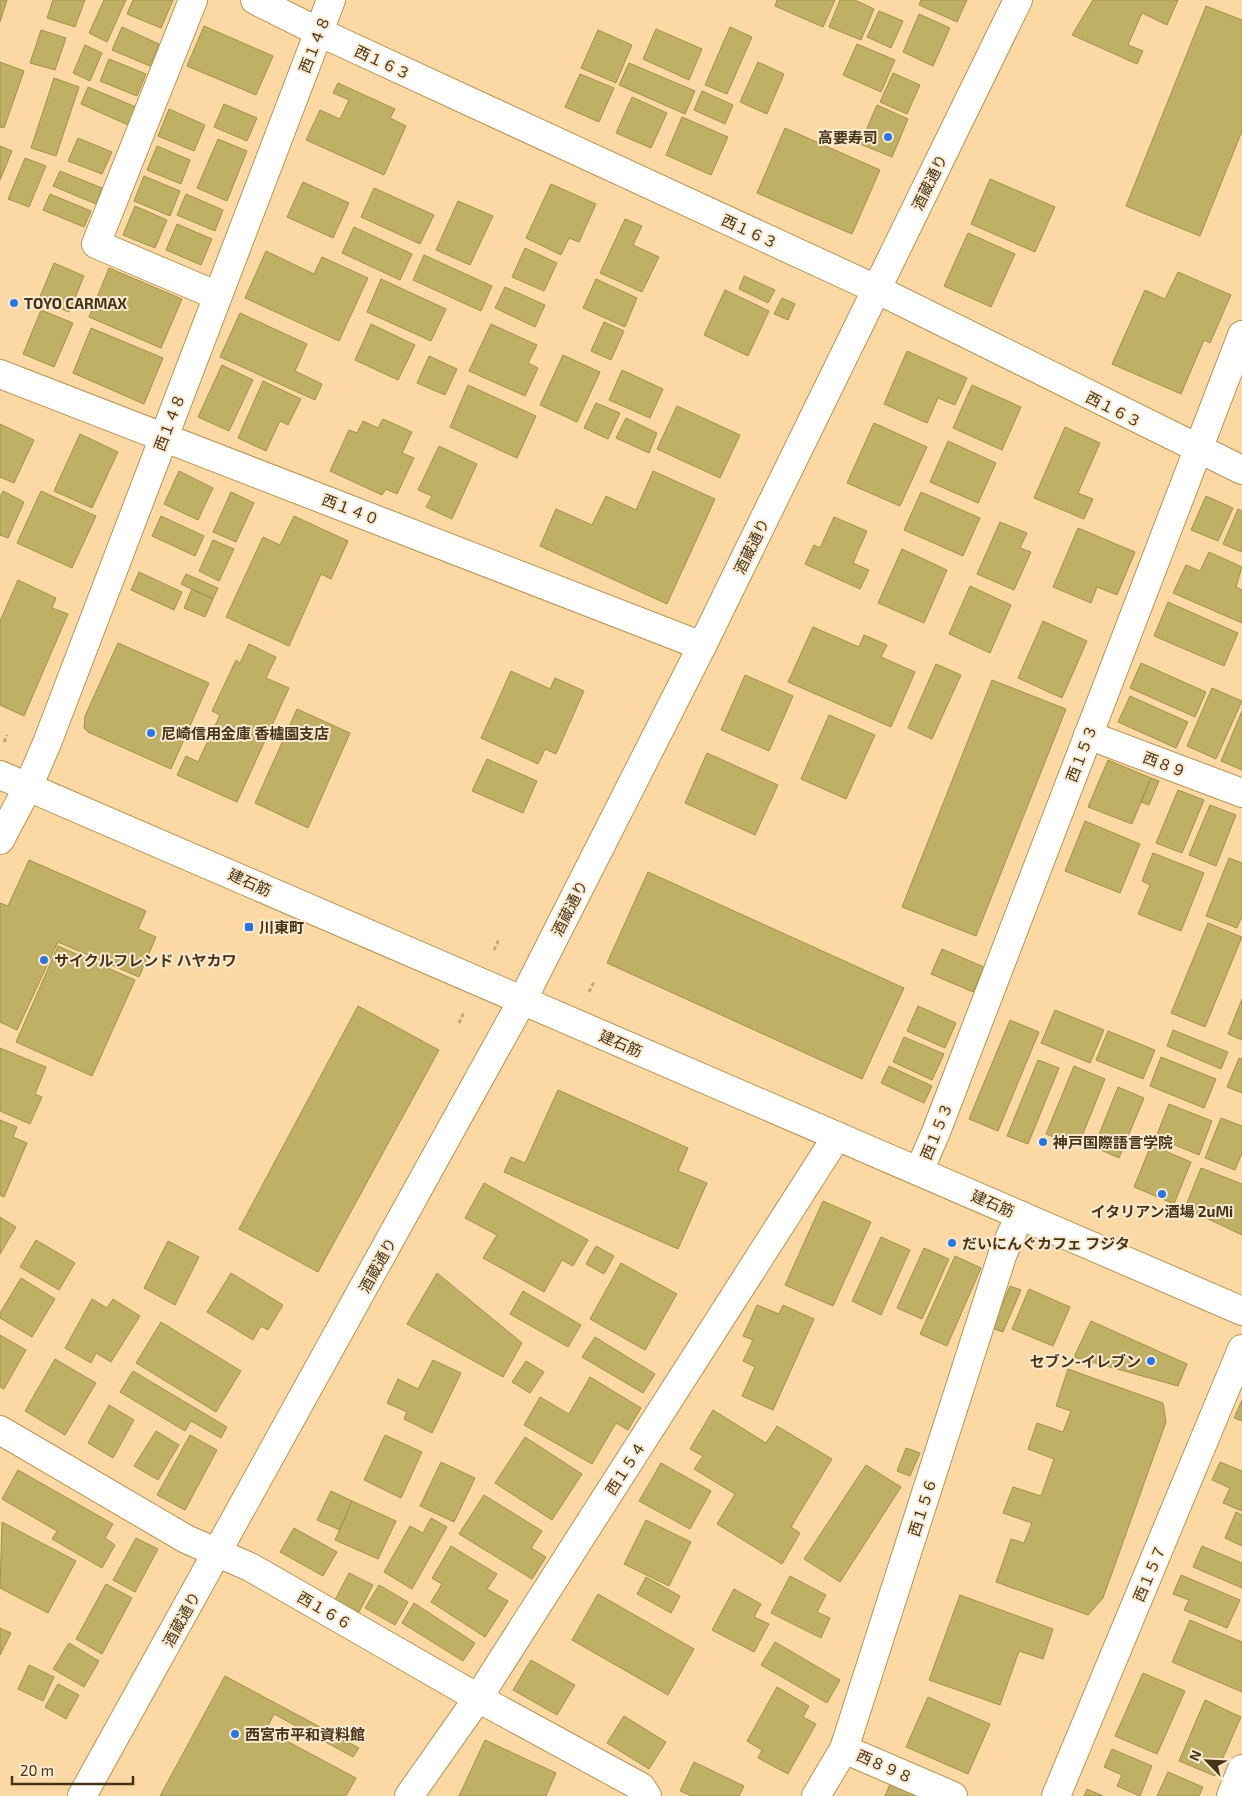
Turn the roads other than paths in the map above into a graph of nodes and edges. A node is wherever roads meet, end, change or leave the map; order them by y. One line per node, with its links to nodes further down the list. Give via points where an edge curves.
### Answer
1 (193, 0): 7 (street, via 96,244)
2 (255, 0): 5 (street, 西１６３)
3 (331, 0): 5 (street, 西１４８)
4 (1018, 0): 6 (street, 酒蔵通り)
5 (318, 32): 6 (street, 西１６３); 7 (street, 西１４８)
6 (876, 289): 11 (street, 西１６３); 13 (street, 酒蔵通り)
7 (218, 296): 10 (street, 西１４８)
8 (1242, 335): 11 (street, 西１５３)
9 (0, 374): 10 (street, 西１４０)
10 (164, 436): 13 (street, 西１４０); 16 (street, 西１４８)
11 (1197, 450): 12 (street, 西１６３); 14 (street, 西１５３)
12 (1242, 470)
13 (702, 646): 19 (street, 酒蔵通り)
14 (1088, 735): 17 (street, 西８９); 21 (street, 西１５３)
15 (0, 775): 16 (street, 建石筋)
16 (28, 787): 18 (street, 西１４８); 19 (street, 建石筋)
17 (1242, 793)
18 (0, 840)
19 (522, 1001): 20 (street, 建石筋); 26 (street, 酒蔵通り)
20 (837, 1136): 21 (street, 建石筋); 27 (street, 西１５４)
21 (919, 1171): 22 (street, 建石筋)
22 (1020, 1215): 23 (street, 建石筋); 28 (street, 西１５６, via 1003,1253)
23 (1242, 1311)
24 (1242, 1349): 35 (street, 西１５７)
25 (2, 1435): 26 (street, 西１６６, via 186,1539)
26 (218, 1552): 27 (street, 西１６６, via 250,1567); 30 (street, 酒蔵通り)
27 (478, 1698): 31 (street, 西１５４); 32 (street, 西１６６, via 641,1787)
28 (844, 1749): 33 (street, 西１５６); 34 (street, 西８９８)
29 (1242, 1769): 36 (street)
30 (82, 1796)
31 (410, 1796)
32 (647, 1796)
33 (816, 1796)
34 (952, 1796)
35 (1056, 1796)
36 (1231, 1796)

